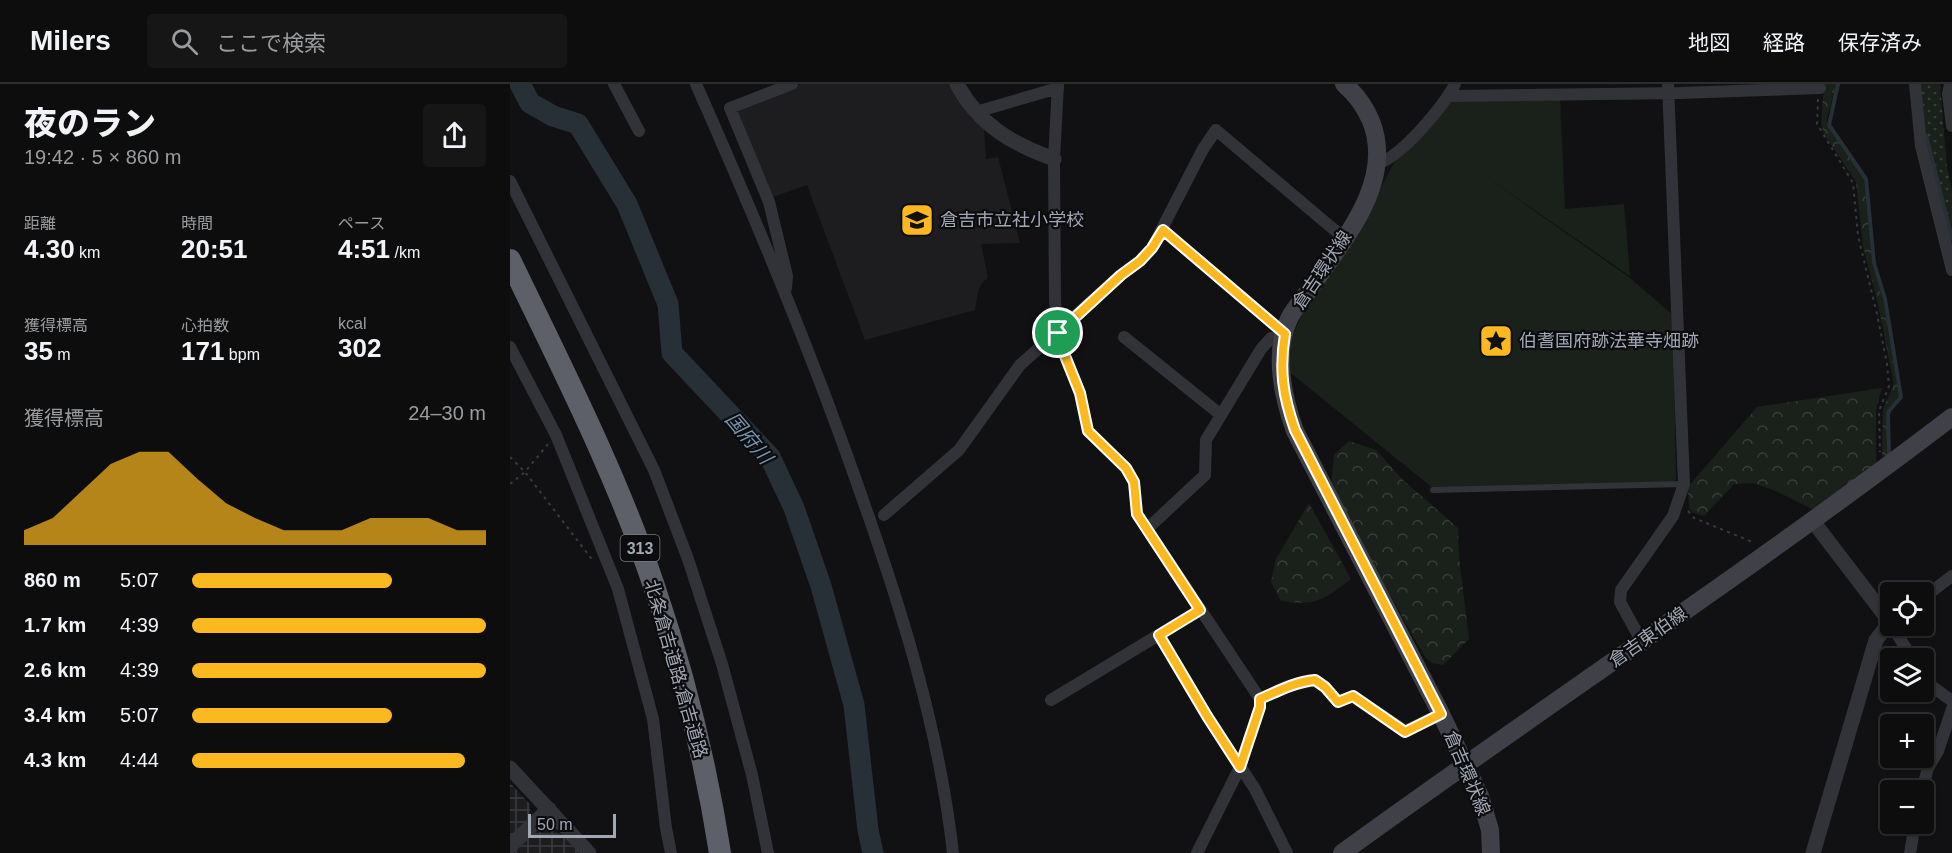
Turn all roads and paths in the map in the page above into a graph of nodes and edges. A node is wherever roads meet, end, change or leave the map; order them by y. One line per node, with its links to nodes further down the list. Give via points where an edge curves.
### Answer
1 (614, 84): 15 (street)
2 (696, 84): 24 (street)
3 (792, 84): 24 (street, via 730,108 769,202 787,276)
4 (957, 84): 13 (street)
5 (1344, 84): 17 (main road, 倉吉環状線, via 1366,109 1374,128)
6 (1455, 84): 12 (street)
7 (1915, 84): 22 (street, via 1921,146)
8 (1950, 84): 14 (street)
9 (1058, 86): 13 (street); 16 (street)
10 (1668, 88): 11 (street); 12 (street); 36 (street)
11 (1820, 88): 34 (path, via 1817,124 1853,183 1858,236 1887,364 1889,386 1879,411)
12 (1449, 96): 17 (street, via 1420,130 1387,161)
13 (976, 112): 16 (street, via 1012,141)
14 (1952, 126)
15 (639, 131)
16 (1054, 159): 25 (street)
17 (1377, 164): 26 (main road, 倉吉環状線, via 1364,208 1289,319)
18 (510, 181): 67 (street, via 654,470 722,664)
19 (1163, 230): 20 (street, via 1216,130); 25 (street, via 1140,261); 26 (street)
20 (1338, 233)
21 (510, 260): 66 (highway, 北条倉吉道路;倉吉道路 / 313, via 620,496 655,589 692,712)
22 (1952, 270)
23 (510, 287): 65 (highway, 北条倉吉道路;倉吉道路 / 313, via 613,506 645,592 682,715)
24 (786, 295): 68 (street, via 832,412 899,604 933,737)
25 (1058, 333): 38 (street, via 1020,365 959,450); 40 (street, via 1080,393 1088,431 1126,468 1134,482 1137,514)
26 (1285, 334): 29 (street, via 1271,338 1262,349); 55 (main road, 倉吉環状線, via 1281,358 1285,401 1295,430)
27 (1124, 337): 29 (street)
28 (510, 347): 31 (street)
29 (1221, 415): 40 (street, via 1206,440 1205,475)
30 (1952, 417): 34 (main road, 倉吉東伯線)
31 (556, 435): 33 (path); 64 (street, via 618,589 653,719)
32 (510, 457): 33 (path)
33 (525, 472): 35 (path); 42 (path)
34 (1881, 472): 39 (main road, 倉吉東伯線)
35 (510, 484)
36 (1684, 484): 37 (lane); 41 (path, via 1688,513 1754,543); 49 (street, via 1672,516 1621,590 1620,602)
37 (1433, 490)
38 (884, 514)
39 (1812, 520): 41 (main road, 倉吉東伯線); 45 (street)
40 (1147, 529): 46 (street)
41 (1763, 555): 49 (main road, 倉吉東伯線)
42 (598, 566)
43 (1952, 576): 44 (street)
44 (1934, 590)
45 (1880, 609)
46 (1200, 610): 47 (street); 51 (street)
47 (1159, 635): 52 (street); 57 (street)
48 (1880, 635): 73 (street)
49 (1642, 642): 56 (main road, 倉吉東伯線)
50 (1934, 688): 53 (street)
51 (1260, 699): 55 (street, via 1288,686 1315,680 1338,702 1353,696 1405,732); 57 (street)
52 (1051, 700)
53 (1952, 701)
54 (1952, 709): 59 (street)
55 (1441, 714): 56 (main road, 倉吉環状線)
56 (1465, 764): 71 (main road, 倉吉東伯線); 72 (main road, 倉吉環状線, via 1490,830)
57 (1240, 767): 69 (street); 70 (street)
58 (510, 768): 60 (street)
59 (1925, 780)
60 (549, 809): 62 (street); 63 (street)
61 (1913, 834): 74 (street)
62 (510, 846)
63 (589, 853)
64 (671, 853)
65 (709, 853)
66 (720, 853)
67 (768, 853)
68 (953, 853)
69 (1197, 853)
70 (1287, 853)
71 (1342, 853)
72 (1491, 853)
73 (1813, 853)
74 (1910, 853)

